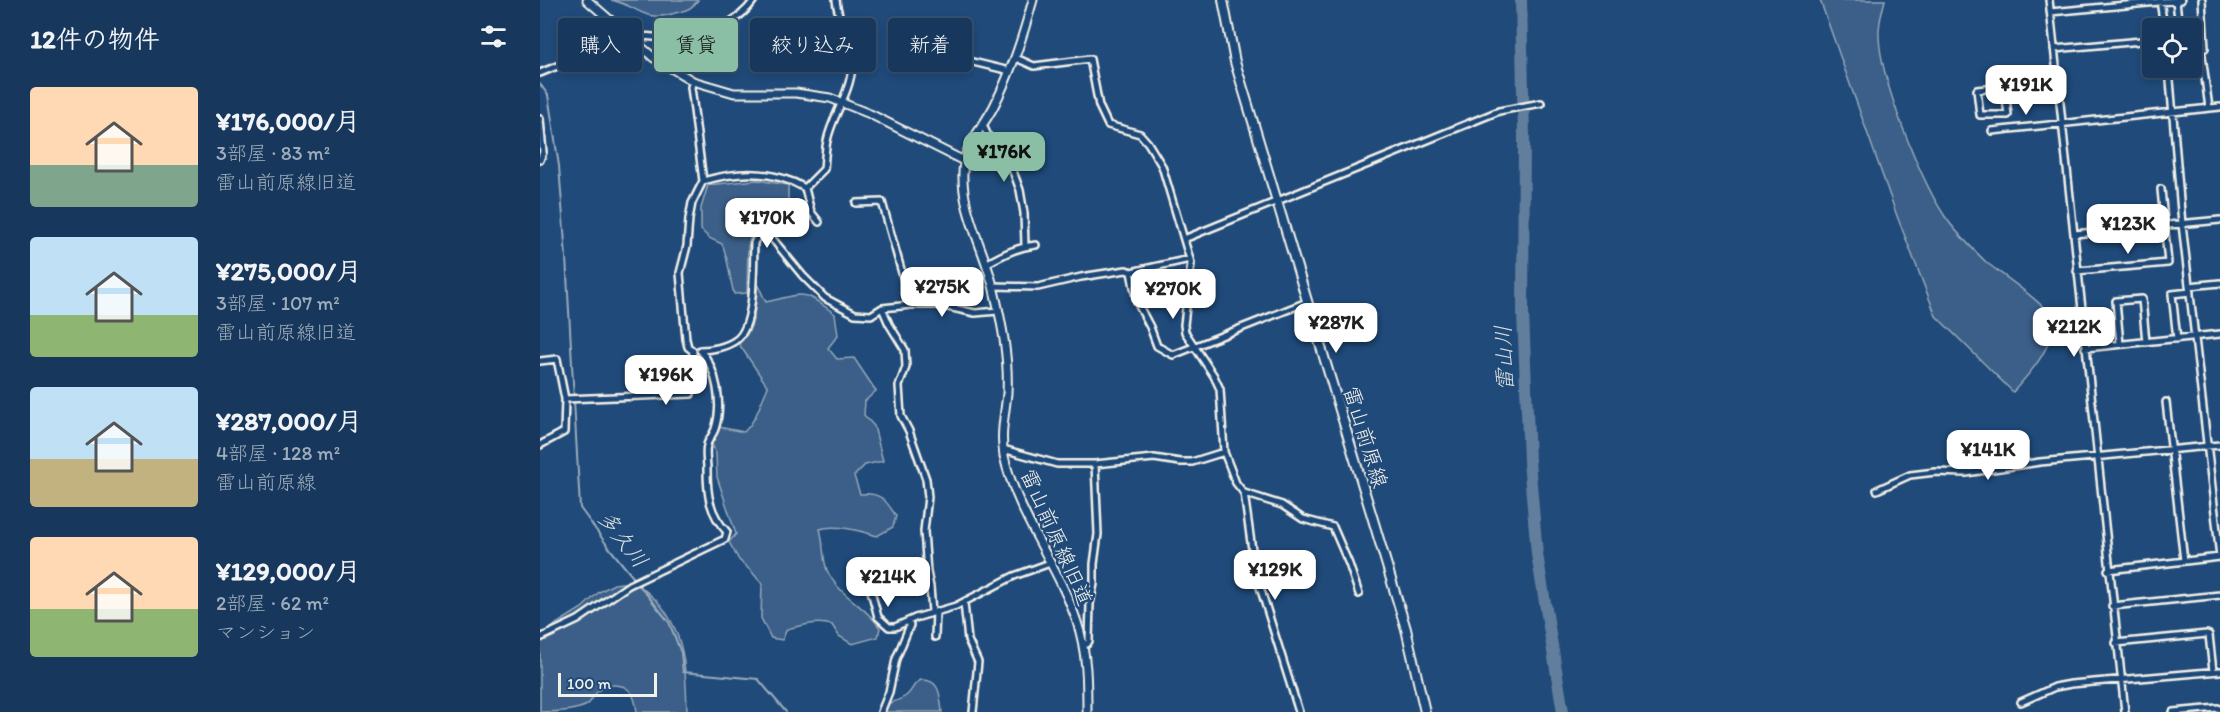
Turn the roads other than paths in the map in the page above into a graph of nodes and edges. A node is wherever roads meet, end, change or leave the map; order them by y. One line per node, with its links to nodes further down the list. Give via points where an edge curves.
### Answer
1 (587, 0): 15 (street)
2 (754, 0): 18 (street, via 743,13 705,33 677,40)
3 (836, 0): 33 (street, via 851,56 850,78)
4 (1033, 0): 24 (street, 雷山前原線旧道)
5 (1223, 0): 47 (main road, 雷山前原線, via 1234,62)
6 (2049, 0): 14 (street)
7 (2084, 0): 13 (street)
8 (2181, 0): 11 (street)
9 (2202, 0): 21 (street, via 2206,43)
10 (2160, 1): 11 (street); 12 (street); 16 (street)
11 (2176, 1): 17 (street)
12 (2140, 2): 13 (street)
13 (2085, 9): 14 (street)
14 (2050, 12): 22 (street)
15 (608, 18)
16 (2163, 18)
17 (2178, 18)
18 (642, 37)
19 (2142, 41): 22 (street)
20 (642, 47): 30 (street, via 669,69)
21 (2202, 48)
22 (2054, 49): 31 (street)
23 (2202, 56): 36 (street)
24 (1016, 58): 27 (street, 雷山前原線旧道); 54 (street, via 1034,66 1090,59 1103,118 1108,125 1140,134 1148,143 1162,166)
25 (972, 62): 27 (street)
26 (558, 66): 28 (street)
27 (1010, 71): 40 (street, 雷山前原線旧道)
28 (540, 73)
29 (2170, 78): 37 (street)
30 (693, 81): 33 (street, via 734,93 806,94); 44 (street)
31 (2058, 92): 32 (street); 39 (street)
32 (2006, 98): 32 (street, via 2004,87 1977,90 1980,115 2008,115)
33 (842, 102): 43 (street); 45 (street, via 827,140 824,169)
34 (1541, 103): 47 (street, via 1508,109)
35 (2220, 107): 36 (street)
36 (2209, 108): 37 (street)
37 (2173, 112): 39 (street); 51 (street)
38 (540, 119): 42 (street)
39 (2062, 123): 41 (street); 53 (street)
40 (983, 125): 43 (street, 雷山前原線旧道); 56 (street, via 988,136 1005,150 1020,190)
41 (1992, 131)
42 (540, 160)
43 (964, 161): 58 (street, 雷山前原線旧道, via 966,198)
44 (703, 181): 45 (street, via 744,173 772,175); 76 (street, via 692,203 680,273 686,339)
45 (805, 188): 50 (street, via 811,212)
46 (2161, 189): 52 (street)
47 (1277, 202): 54 (street); 64 (main road, 雷山前原線)
48 (856, 203): 65 (street, via 882,202)
49 (2220, 220): 51 (street)
50 (819, 222)
51 (2182, 224): 52 (street); 63 (street)
52 (2164, 226): 53 (street); 59 (street, via 2168,263)
53 (2074, 234): 59 (street)
54 (1184, 240): 57 (street)
55 (1036, 245): 56 (street)
56 (1025, 246): 58 (street)
57 (1190, 259): 60 (street); 73 (street, via 1184,325)
58 (986, 264): 62 (street, 雷山前原線旧道)
59 (2077, 271): 74 (street)
60 (1131, 272): 62 (street, via 1081,277 1038,287); 73 (street, via 1137,302 1157,346 1173,355)
61 (2220, 283): 63 (street)
62 (993, 286): 67 (street, 雷山前原線旧道)
63 (2190, 289): 69 (street); 70 (street, via 2172,294)
64 (1307, 302): 73 (street); 114 (main road, 雷山前原線, via 1406,629)
65 (911, 305): 66 (street); 67 (street, via 939,305 975,313)
66 (882, 308): 75 (street, via 871,315 861,315 835,305 813,287 771,237 763,234 754,243 750,310 743,333 737,340); 100 (street, via 905,350 906,367 898,396 901,416 926,479 924,531)
67 (998, 311): 83 (street, 雷山前原線旧道, via 1007,358)
68 (2220, 334): 69 (street)
69 (2195, 337): 70 (street); 82 (street)
70 (2177, 339): 71 (street)
71 (2146, 342): 72 (street); 72 (street, via 2142,299 2116,301)
72 (2120, 344): 74 (street)
73 (1194, 347): 85 (street, via 1220,389)
74 (2085, 348): 86 (street)
75 (700, 350): 76 (street); 102 (street, via 717,389 717,419 707,444 707,490 714,517 727,532 725,539 642,578 578,620)
76 (693, 351): 78 (street, via 691,394)
77 (540, 361): 78 (street, via 557,359)
78 (566, 399): 80 (street, via 564,432)
79 (2166, 402): 84 (street)
80 (540, 445)
81 (2220, 445): 82 (street)
82 (2208, 447): 84 (street); 90 (street)
83 (1003, 449): 87 (street, via 1057,464); 93 (street, 雷山前原線旧道, via 1013,485)
84 (2171, 450): 86 (street); 92 (street)
85 (1224, 452): 87 (street, via 1192,462 1154,458); 89 (street)
86 (2097, 458): 88 (street, via 1966,473 1910,475); 94 (street)
87 (1095, 464): 105 (street, via 1098,534 1089,641)
88 (1877, 490)
89 (1244, 493): 96 (street, via 1282,505 1303,519 1333,527); 113 (street, via 1255,571)
90 (2218, 516): 91 (street)
91 (2220, 557): 92 (street)
92 (2184, 561): 94 (street)
93 (1050, 563): 98 (street, via 1014,576); 105 (street, 雷山前原線旧道)
94 (2108, 570): 99 (street)
95 (871, 591): 101 (street, via 883,624 895,627)
96 (1359, 594)
97 (2220, 595): 99 (street)
98 (964, 603): 100 (street); 111 (street, via 968,640 978,662)
99 (2112, 606): 104 (street)
100 (934, 612): 101 (street); 103 (street)
101 (908, 621): 110 (street, via 910,625)
102 (540, 638)
103 (934, 638)
104 (2116, 643): 106 (street, via 2207,634); 107 (street)
105 (1084, 644): 112 (street, 雷山前原線旧道)
106 (2217, 671): 107 (street)
107 (2120, 681): 108 (street, via 2055,687); 115 (street)
108 (2021, 702)
109 (2220, 710): 116 (street)
110 (881, 712)
111 (973, 712)
112 (1087, 712)
113 (1299, 712)
114 (1425, 712)
115 (2125, 712)
116 (2173, 712)

